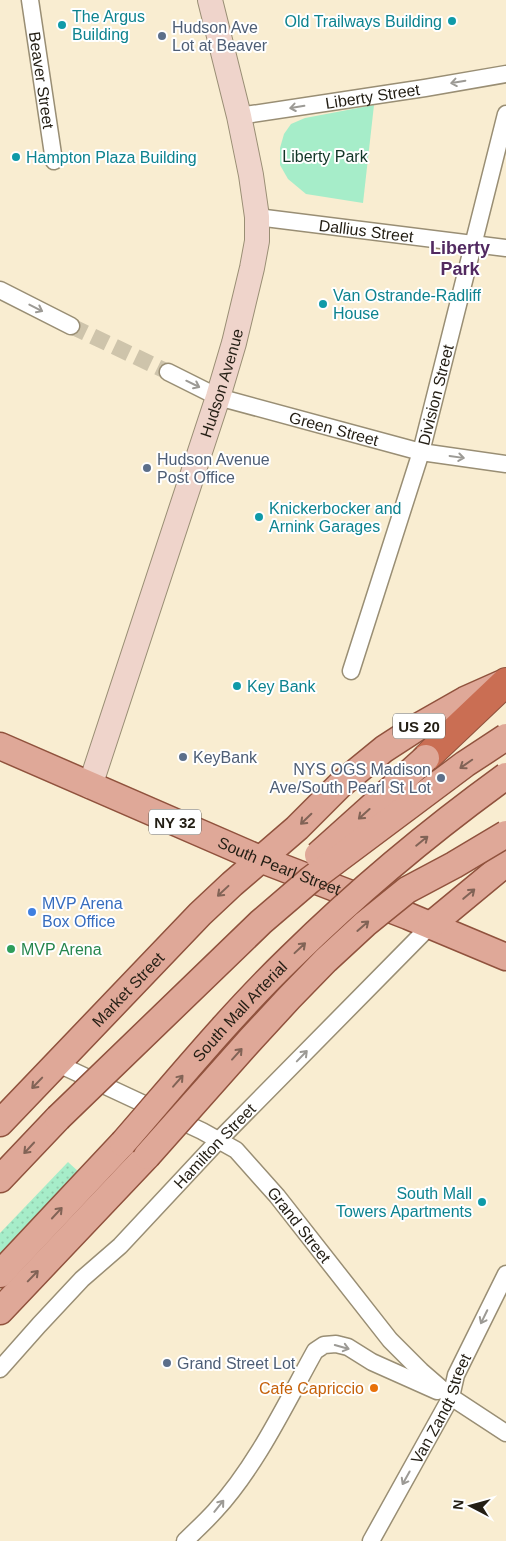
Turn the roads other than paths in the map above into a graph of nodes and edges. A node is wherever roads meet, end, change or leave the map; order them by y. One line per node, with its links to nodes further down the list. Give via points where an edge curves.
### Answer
1 (30, 0): 6 (street, Beaver Street)
2 (210, 0): 5 (street, Hudson Avenue)
3 (506, 74): 5 (street, Liberty Street, one-way to 5)
4 (506, 114): 8 (street, Division Street)
5 (239, 116): 7 (street, Hudson Avenue)
6 (54, 161)
7 (257, 217): 8 (street, Dallius Street); 13 (street, Hudson Avenue, via 252,268)
8 (474, 244): 9 (street, Dallius Street); 14 (street, Division Street)
9 (506, 248)
10 (0, 290): 11 (street, one-way to 11)
11 (71, 326)
12 (168, 372): 13 (street, Green Street, one-way to 13)
13 (218, 397): 14 (street, Green Street); 23 (street, Hudson Avenue)
14 (422, 452): 15 (street, Green Street, one-way to 15); 16 (street, Division Street)
15 (506, 464)
16 (351, 671)
17 (506, 682): 21 (highway); 25 (main road, US 20, one-way to 25, via 465,700 384,749)
18 (506, 696): 21 (main road)
19 (506, 737): 30 (main road, one-way to 30, bridge, via 296,892 247,935)
20 (0, 746): 23 (main road, South Pearl Street / NY 32)
21 (426, 758): 30 (main road, one-way to 30, bridge, via 205,960 149,1015)
22 (506, 776): 34 (main road, South Mall Arterial, one-way to 22, bridge, via 123,1144 288,959 388,869)
23 (90, 786): 25 (main road, South Pearl Street / NY 32)
24 (506, 834): 36 (main road, one-way to 24, bridge, via 326,960 407,890)
25 (260, 859): 27 (main road, South Pearl Street); 29 (main road, Market Street, one-way to 29, via 200,914)
26 (506, 863): 27 (main road, one-way to 26)
27 (431, 925): 28 (main road, South Pearl Street); 32 (street, Hamilton Street, one-way to 27)
28 (506, 957)
29 (56, 1064): 31 (main road, Market Street, one-way to 31); 32 (street, Grand Street)
30 (58, 1118): 33 (main road, one-way to 33)
31 (0, 1123)
32 (219, 1140): 37 (street, Hamilton Street, via 120,1246 82,1279); 38 (street, Grand Street, via 236,1150 277,1196 390,1340)
33 (0, 1179)
34 (0, 1274)
35 (506, 1274): 38 (street, Van Zandt Street, one-way to 38, via 456,1375)
36 (0, 1311)
37 (0, 1369)
38 (451, 1397): 39 (street, Grand Street); 40 (street, one-way to 38, via 216,1510 240,1479 315,1351 324,1345 348,1348); 41 (street, Van Zandt Street, one-way to 41)
39 (506, 1433)
40 (185, 1541)
41 (371, 1541)

